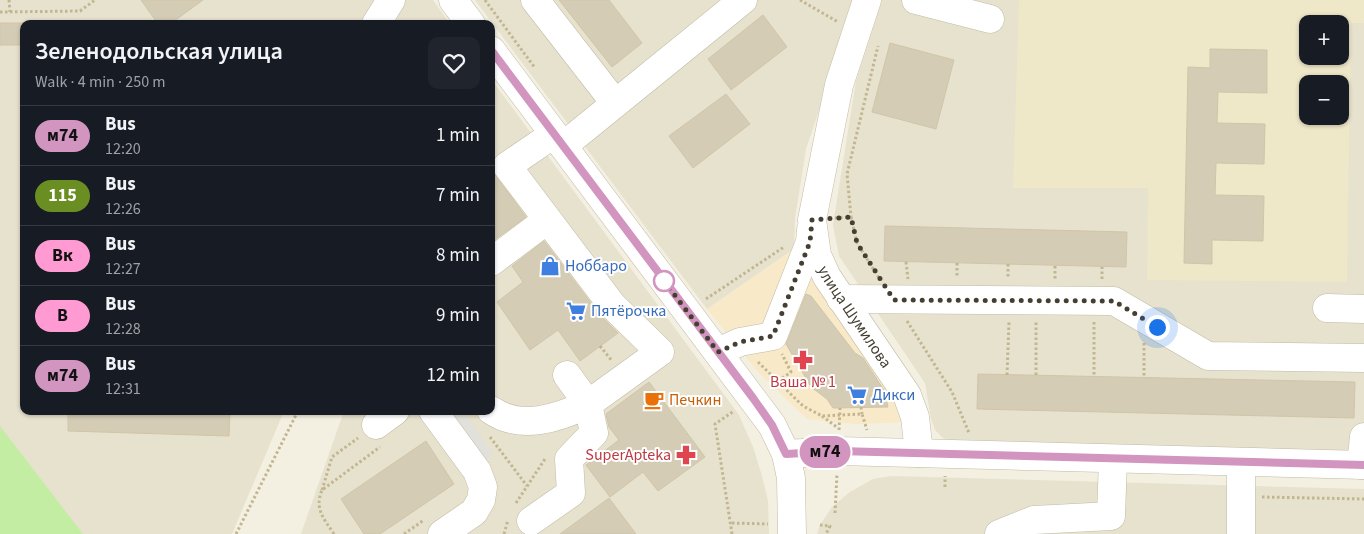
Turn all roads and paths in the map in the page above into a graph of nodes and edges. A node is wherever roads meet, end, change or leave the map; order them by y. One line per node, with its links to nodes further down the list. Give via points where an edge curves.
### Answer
1 (9, 0): 11 (path)
2 (95, 0): 11 (path, via 80,11)
3 (391, 0): 13 (street)
4 (453, 0): 14 (street)
5 (535, 0): 18 (street)
6 (743, 0): 18 (street)
7 (800, 0): 15 (path)
8 (867, 0): 22 (street, улица Шумилова, via 840,85)
9 (916, 0): 12 (street)
10 (0, 12): 11 (path)
11 (10, 12)
12 (990, 19)
13 (378, 20)
14 (468, 20)
15 (844, 25)
16 (880, 39): 20 (path, via 846,174)
17 (495, 55): 19 (street)
18 (615, 103): 19 (street)
19 (558, 140): 21 (street, via 507,166); 35 (street)
20 (851, 217): 22 (path); 27 (path, via 857,243)
21 (547, 220): 23 (street); 44 (street, via 612,305 660,352)
22 (811, 231): 25 (street, улица Шумилова, via 827,277); 26 (path); 34 (street)
23 (495, 259)
24 (701, 294): 26 (path)
25 (841, 299): 27 (street); 58 (street, улица Шумилова, via 907,395 916,417)
26 (706, 300): 30 (path)
27 (894, 300): 28 (street); 56 (path, via 952,392)
28 (1023, 300): 29 (street); 38 (path); 39 (path)
29 (1094, 301): 33 (street, via 1114,301); 40 (path)
30 (712, 307)
31 (1327, 308): 32 (street)
32 (1364, 309)
33 (1144, 319): 36 (street, via 1208,356); 41 (path)
34 (773, 336): 35 (street); 42 (path, via 791,372)
35 (729, 347): 42 (path); 59 (street)
36 (1364, 358)
37 (567, 375): 44 (street)
38 (1007, 375)
39 (1036, 375)
40 (1094, 377)
41 (1144, 378)
42 (777, 382): 43 (path); 51 (path, via 803,406 822,416)
43 (770, 387)
44 (588, 404): 52 (street, via 567,414 532,422 504,418); 70 (street, via 594,433 569,459 571,493)
45 (861, 407): 48 (path)
46 (840, 408): 51 (path)
47 (735, 411): 71 (path, via 715,424)
48 (862, 414): 51 (path); 55 (path)
49 (296, 415): 75 (path)
50 (436, 415): 73 (street, via 477,471 483,487 481,500 474,512)
51 (840, 415): 54 (path)
52 (490, 422): 65 (path)
53 (384, 427): 66 (path); 66 (path, via 332,456)
54 (839, 432)
55 (868, 433)
56 (970, 436)
57 (1364, 437): 63 (street)
58 (919, 453): 59 (street, via 838,451); 61 (street)
59 (786, 454): 74 (street, via 791,478)
60 (548, 455): 65 (path)
61 (1113, 459): 62 (street); 81 (street, via 1111,516 1034,520)
62 (1241, 462): 63 (street); 67 (street)
63 (1363, 465)
64 (837, 470): 69 (path)
65 (527, 486): 70 (path)
66 (322, 490): 76 (path, via 318,499 319,511)
67 (1241, 497): 68 (path); 82 (street)
68 (1364, 499)
69 (835, 513)
70 (518, 515): 78 (path)
71 (732, 523): 74 (path); 79 (path)
72 (820, 525): 80 (path, via 830,526)
73 (434, 526): 77 (path)
74 (780, 529)
75 (236, 534)
76 (334, 534)
77 (404, 534)
78 (504, 534)
79 (732, 534)
80 (826, 534)
81 (999, 534)
82 (1241, 534)

